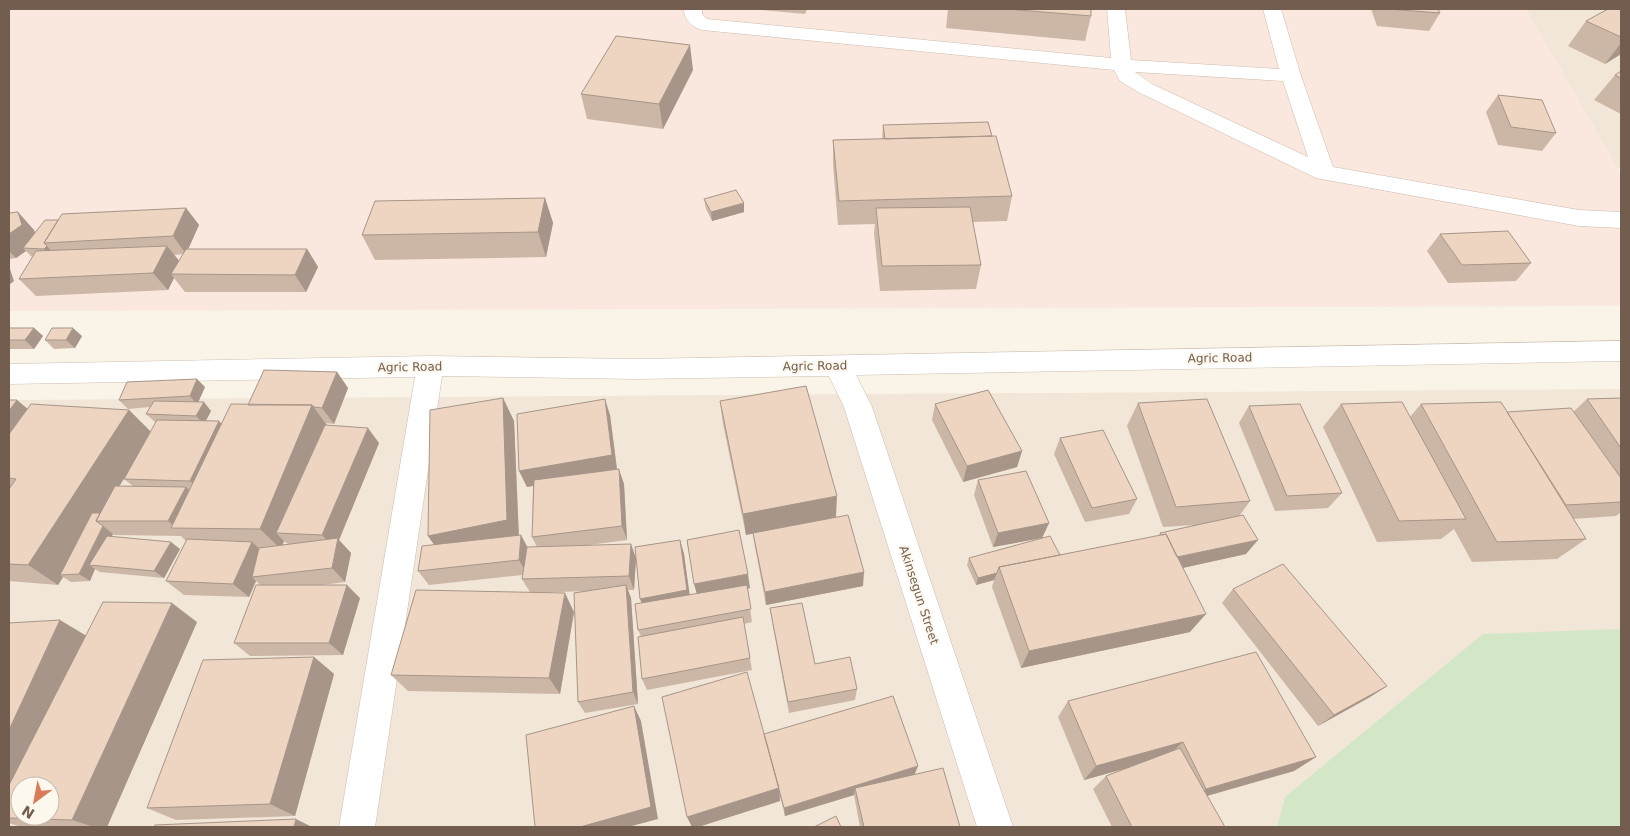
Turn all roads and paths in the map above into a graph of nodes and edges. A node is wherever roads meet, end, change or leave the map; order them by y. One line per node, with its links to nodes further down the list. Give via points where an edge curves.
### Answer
1 (693, 9): 4 (street, via 693,16 702,24)
2 (1116, 9): 4 (street)
3 (1272, 9): 5 (street)
4 (1122, 65): 5 (street); 6 (street, via 1127,77 1145,88)
5 (1292, 76): 6 (street)
6 (1324, 173): 7 (street, via 1579,218)
7 (1621, 220)
8 (1621, 351): 10 (street, Agric Road)
9 (430, 366): 10 (street, Agric Road, via 638,370); 11 (street, Agric Road); 12 (street)
10 (838, 366): 13 (street, Akinsegun Street, via 858,407)
11 (9, 374)
12 (356, 827)
13 (995, 827)

